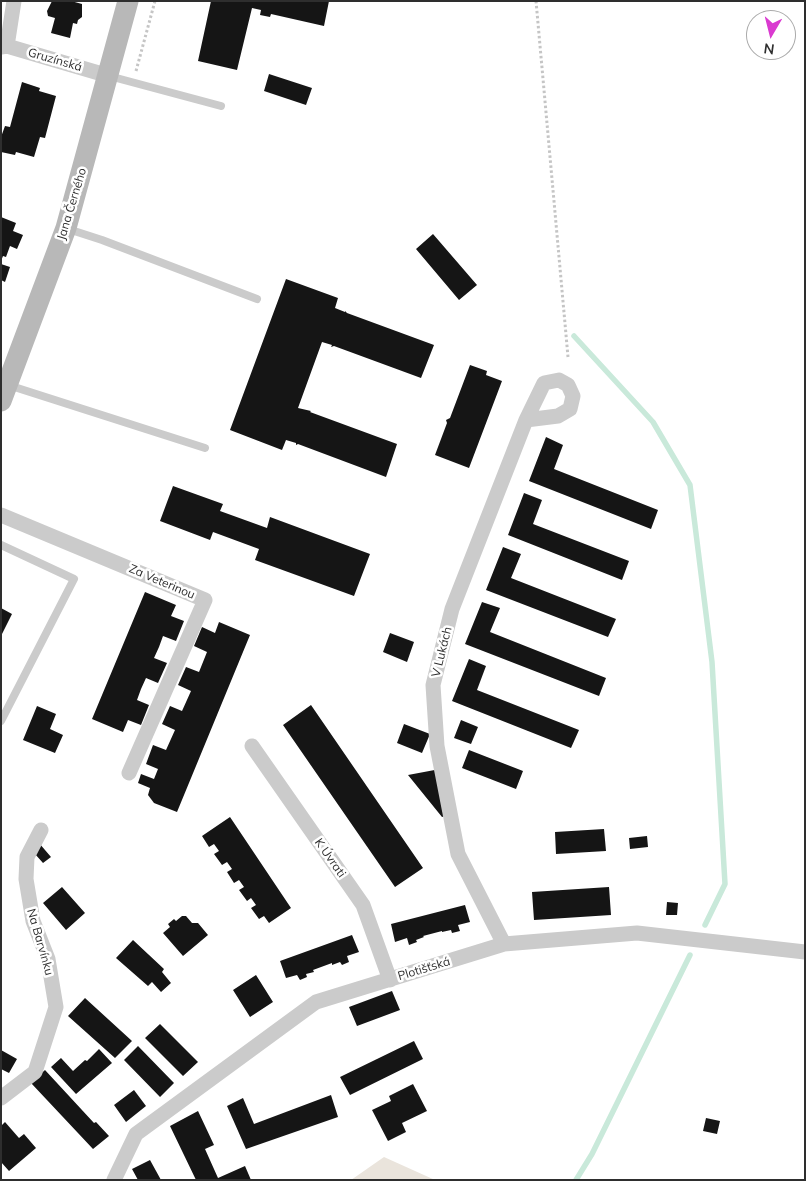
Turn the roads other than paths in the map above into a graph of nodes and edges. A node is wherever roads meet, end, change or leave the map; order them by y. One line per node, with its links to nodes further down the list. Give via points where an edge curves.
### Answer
1 (14, 1): 3 (street)
2 (128, 1): 4 (street, Jana Černého)
3 (4, 47): 4 (street, Gruzínská)
4 (109, 76): 5 (lane); 6 (street, Jana Černého)
5 (221, 106)
6 (66, 228): 7 (lane); 8 (street, Jana Černého)
7 (257, 300)
8 (5, 393): 10 (lane)
9 (526, 420): 17 (street, V Lukách, via 452,609 433,685 437,746 458,854)
10 (205, 448)
11 (1, 516): 15 (street, Za Veterinou, via 205,600)
12 (1, 545): 13 (lane, via 74,579)
13 (1, 721)
14 (252, 746): 19 (street, K Úvrati, via 363,905)
15 (130, 773)
16 (41, 830): 20 (street, Na Barvínku, via 27,857 26,879 32,921 48,959 56,1007 35,1072)
17 (504, 944): 18 (street, Plotišťská, via 637,933); 19 (street, Plotišťská)
18 (805, 952)
19 (390, 980): 21 (street, Plotišťská, via 316,1002 136,1134)
20 (1, 1098)
21 (114, 1180)

